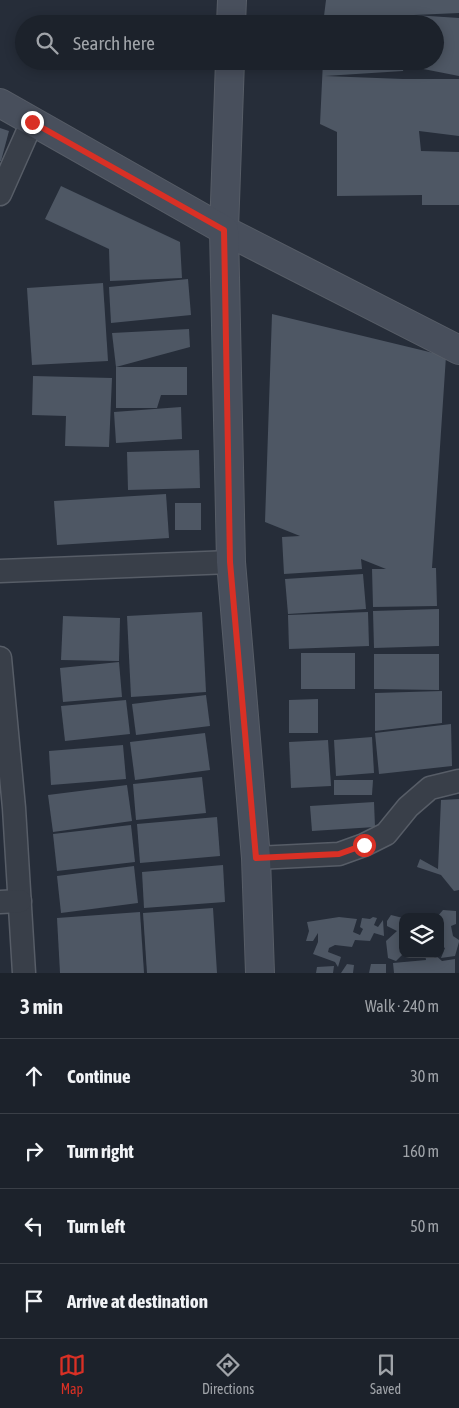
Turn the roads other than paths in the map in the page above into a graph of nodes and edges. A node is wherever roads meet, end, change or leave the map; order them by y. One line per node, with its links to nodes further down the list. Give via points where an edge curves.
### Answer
1 (232, 0): 2 (street)
2 (231, 15)
3 (230, 70): 7 (street)
4 (0, 103): 5 (street)
5 (32, 122): 6 (street); 7 (street)
6 (0, 194)
7 (224, 230): 8 (street); 9 (street)
8 (459, 350)
9 (230, 562): 10 (street); 14 (street)
10 (0, 571)
11 (0, 658): 13 (street)
12 (459, 780): 14 (street, via 430,788 408,807 386,834 364,845 339,854)
13 (7, 808): 15 (street)
14 (256, 858): 17 (street)
15 (10, 902): 16 (street)
16 (24, 973)
17 (260, 973)

